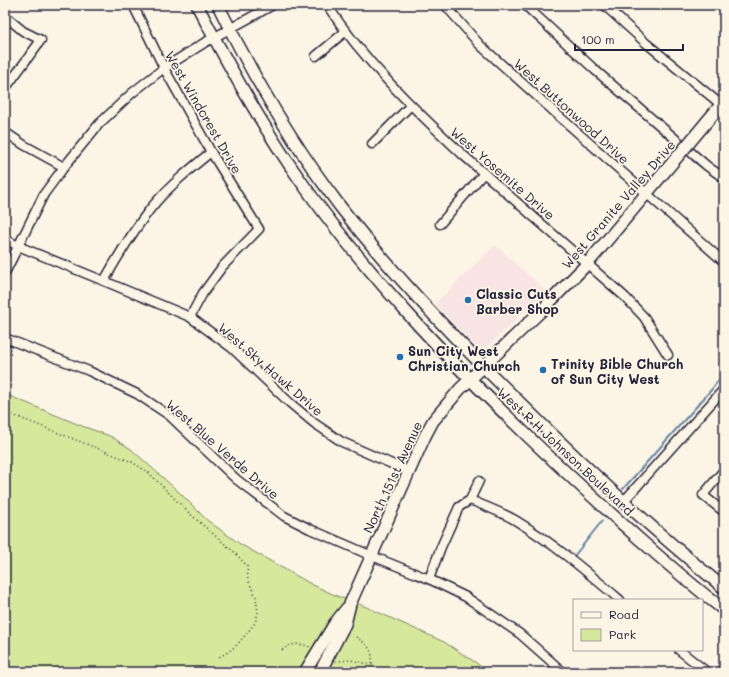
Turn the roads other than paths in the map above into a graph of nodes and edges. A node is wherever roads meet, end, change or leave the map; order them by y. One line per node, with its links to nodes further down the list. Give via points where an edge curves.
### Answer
1 (133, 5): 13 (street, West Windcrest Drive)
2 (197, 5): 11 (main road, West R H Johnson Boulevard)
3 (218, 5): 11 (main road, West R H Johnson Boulevard)
4 (273, 5): 11 (street)
5 (327, 5): 10 (street, West Yosemite Drive)
6 (445, 5): 23 (street, West Buttonwood Drive, via 480,44)
7 (525, 5): 22 (street, via 595,70)
8 (604, 5): 15 (street, via 646,43)
9 (5, 16): 14 (street, via 22,31 41,40)
10 (346, 31): 12 (street); 16 (street, West Yosemite Drive)
11 (222, 33): 13 (street); 34 (main road, West R H Johnson Boulevard, via 339,204 386,262 450,333); 34 (main road, West R H Johnson Boulevard, via 266,130 319,207 384,287 435,342)
12 (316, 56)
13 (164, 68): 19 (street, West Windcrest Drive); 20 (street, via 99,124)
14 (5, 89)
15 (723, 104): 23 (main road, West Granite Valley Drive, bridge)
16 (411, 105): 18 (street); 21 (street, West Yosemite Drive)
17 (5, 132): 20 (street)
18 (372, 144)
19 (211, 152): 30 (street, via 183,175 151,208); 31 (street, West Windcrest Drive, via 259,229 222,267)
20 (64, 167): 26 (street, via 44,194)
21 (484, 173): 24 (street); 28 (street, West Yosemite Drive)
22 (724, 178)
23 (647, 193): 27 (street, West Buttonwood Drive); 28 (main road, West Granite Valley Drive)
24 (440, 224)
25 (5, 239): 26 (street, West Sky Hawk Drive)
26 (18, 246): 29 (street); 30 (street, West Sky Hawk Drive)
27 (724, 262)
28 (588, 263): 33 (street, West Yosemite Drive, via 644,317); 34 (main road, West Granite Valley Drive)
29 (5, 273)
30 (104, 280): 31 (street, West Sky Hawk Drive)
31 (190, 317): 37 (street, West Sky Hawk Drive, via 232,348 314,423 342,442)
32 (5, 338): 43 (street, West Blue Verde Drive, via 89,371 137,394 170,416 236,479 284,516)
33 (668, 355)
34 (477, 373): 37 (main road, North 151st Avenue, via 433,421); 40 (main road, West R H Johnson Boulevard, via 547,430); 42 (main road, West R H Johnson Boulevard, via 535,442)
35 (724, 389): 40 (street)
36 (724, 470): 41 (street, via 702,495)
37 (410, 472): 43 (main road, North 151st Avenue)
38 (479, 482): 39 (street)
39 (470, 500): 44 (street, via 459,507); 46 (street, via 513,519 549,542)
40 (624, 501): 42 (main road); 45 (main road, West R H Johnson Boulevard)
41 (724, 512)
42 (612, 515): 48 (main road, West R H Johnson Boulevard)
43 (372, 556): 44 (street, West Blue Verde Drive); 47 (main road, North 151st Avenue)
44 (429, 579): 52 (street, West Blue Verde Drive, via 466,597 520,634)
45 (724, 588)
46 (619, 599)
47 (350, 604): 50 (main road, North 151st Avenue, via 335,623); 51 (main road, North 151st Avenue, via 345,624)
48 (724, 610)
49 (680, 651): 53 (street)
50 (305, 672)
51 (320, 672)
52 (563, 672)
53 (707, 672)

